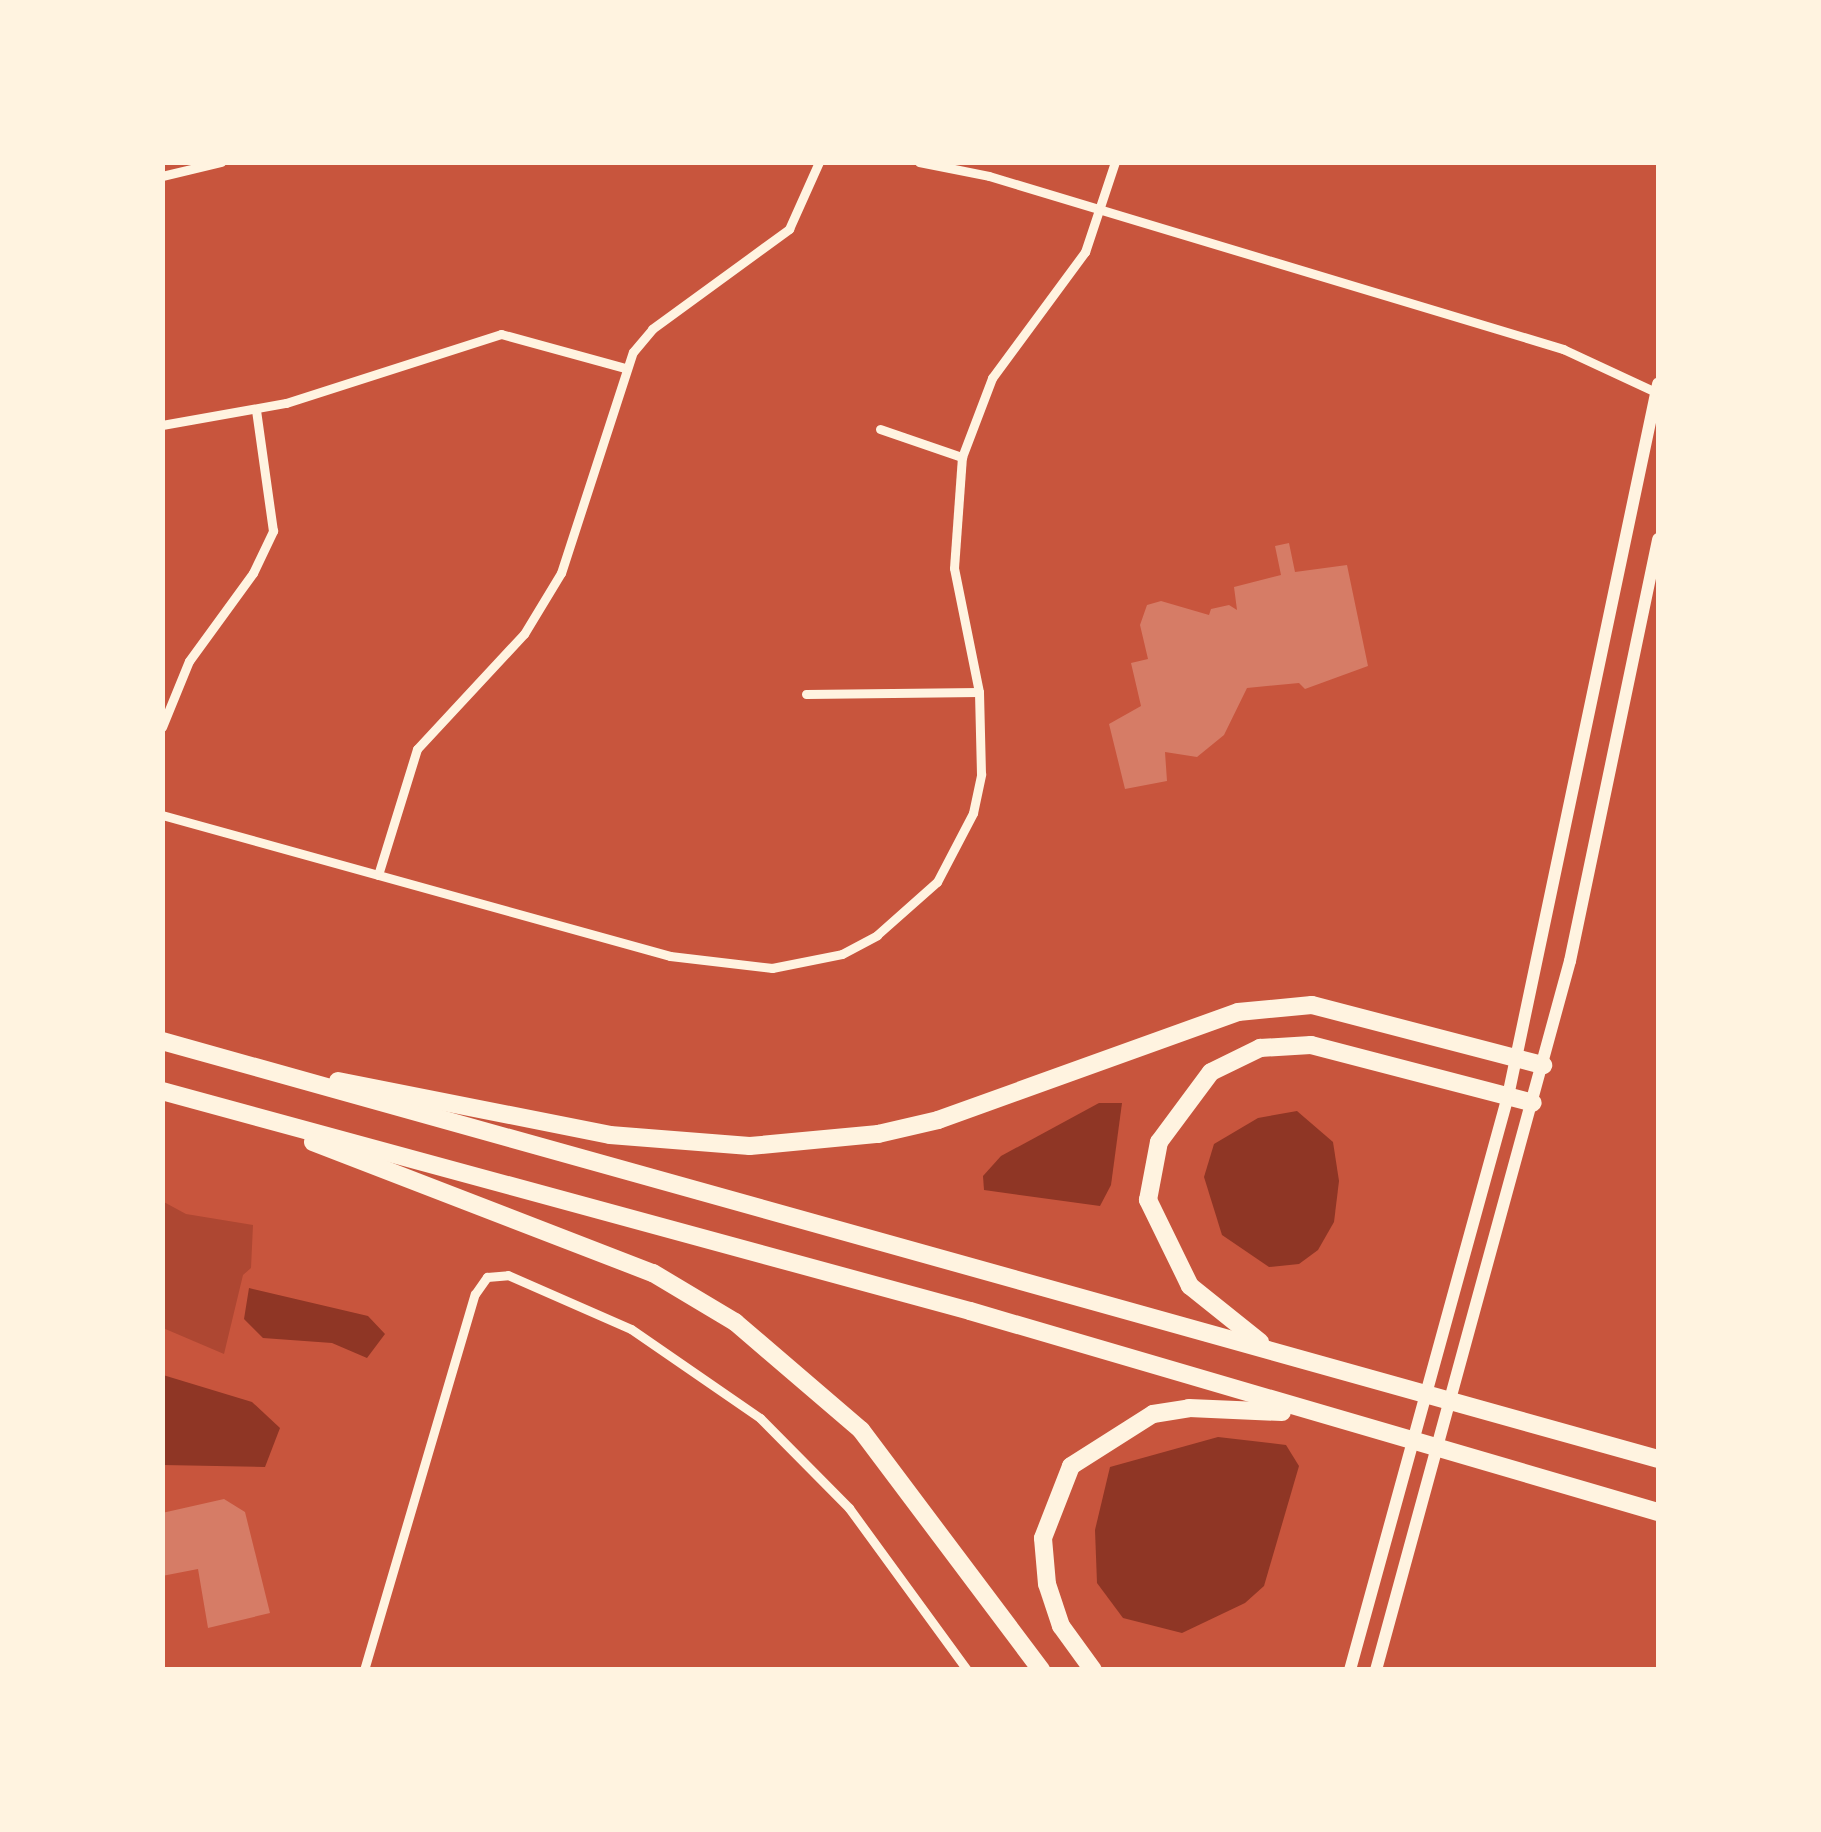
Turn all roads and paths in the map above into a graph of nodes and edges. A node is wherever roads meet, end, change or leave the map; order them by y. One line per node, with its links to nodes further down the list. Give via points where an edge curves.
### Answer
1 (221, 162): 5 (street)
2 (819, 162): 7 (street, via 788,228 652,330)
3 (918, 162): 6 (street)
4 (1115, 162): 6 (street)
5 (162, 176)
6 (1102, 209): 8 (street, via 1563,349); 12 (street, via 1079,262 992,378)
7 (624, 368): 9 (street, via 501,334); 18 (street, via 561,573 524,634 417,749)
8 (1658, 390): 20 (main road)
9 (256, 410): 10 (street); 16 (street, via 273,531 189,662)
10 (162, 425)
11 (880, 430): 12 (street)
12 (962, 457): 14 (street, via 954,568)
13 (1658, 539): 21 (main road, via 1584,903)
14 (979, 692): 15 (street); 18 (street, via 980,774 958,850 910,909 842,954 772,968 670,956)
15 (806, 694)
16 (162, 727)
17 (162, 815): 18 (street)
18 (378, 875)
19 (162, 1040): 22 (highway)
20 (1516, 1058): 21 (highway); 22 (highway, via 1312,1005 1238,1012 938,1120 878,1134 750,1146 610,1135 368,1084); 24 (main road)
21 (1543, 1065): 25 (main road)
22 (284, 1075): 27 (highway)
23 (162, 1091): 26 (highway)
24 (1508, 1096): 25 (highway); 27 (highway, via 1295,1044 1260,1048 1199,1083 1158,1142 1148,1200 1190,1286); 35 (main road)
25 (1533, 1103): 36 (main road)
26 (214, 1106): 28 (highway, via 970,1311); 33 (highway, via 569,1238 700,1297 784,1358 861,1430)
27 (1273, 1350): 29 (highway)
28 (1304, 1412): 30 (highway); 34 (highway, via 1190,1408 1153,1414 1071,1466 1043,1538 1046,1584 1061,1626)
29 (1658, 1458)
30 (1658, 1512)
31 (364, 1670): 32 (street, via 458,1346 486,1277 508,1276 602,1314 730,1393 799,1452 850,1508)
32 (967, 1670)
33 (1040, 1670)
34 (1093, 1670)
35 (1350, 1670)
36 (1376, 1670)

